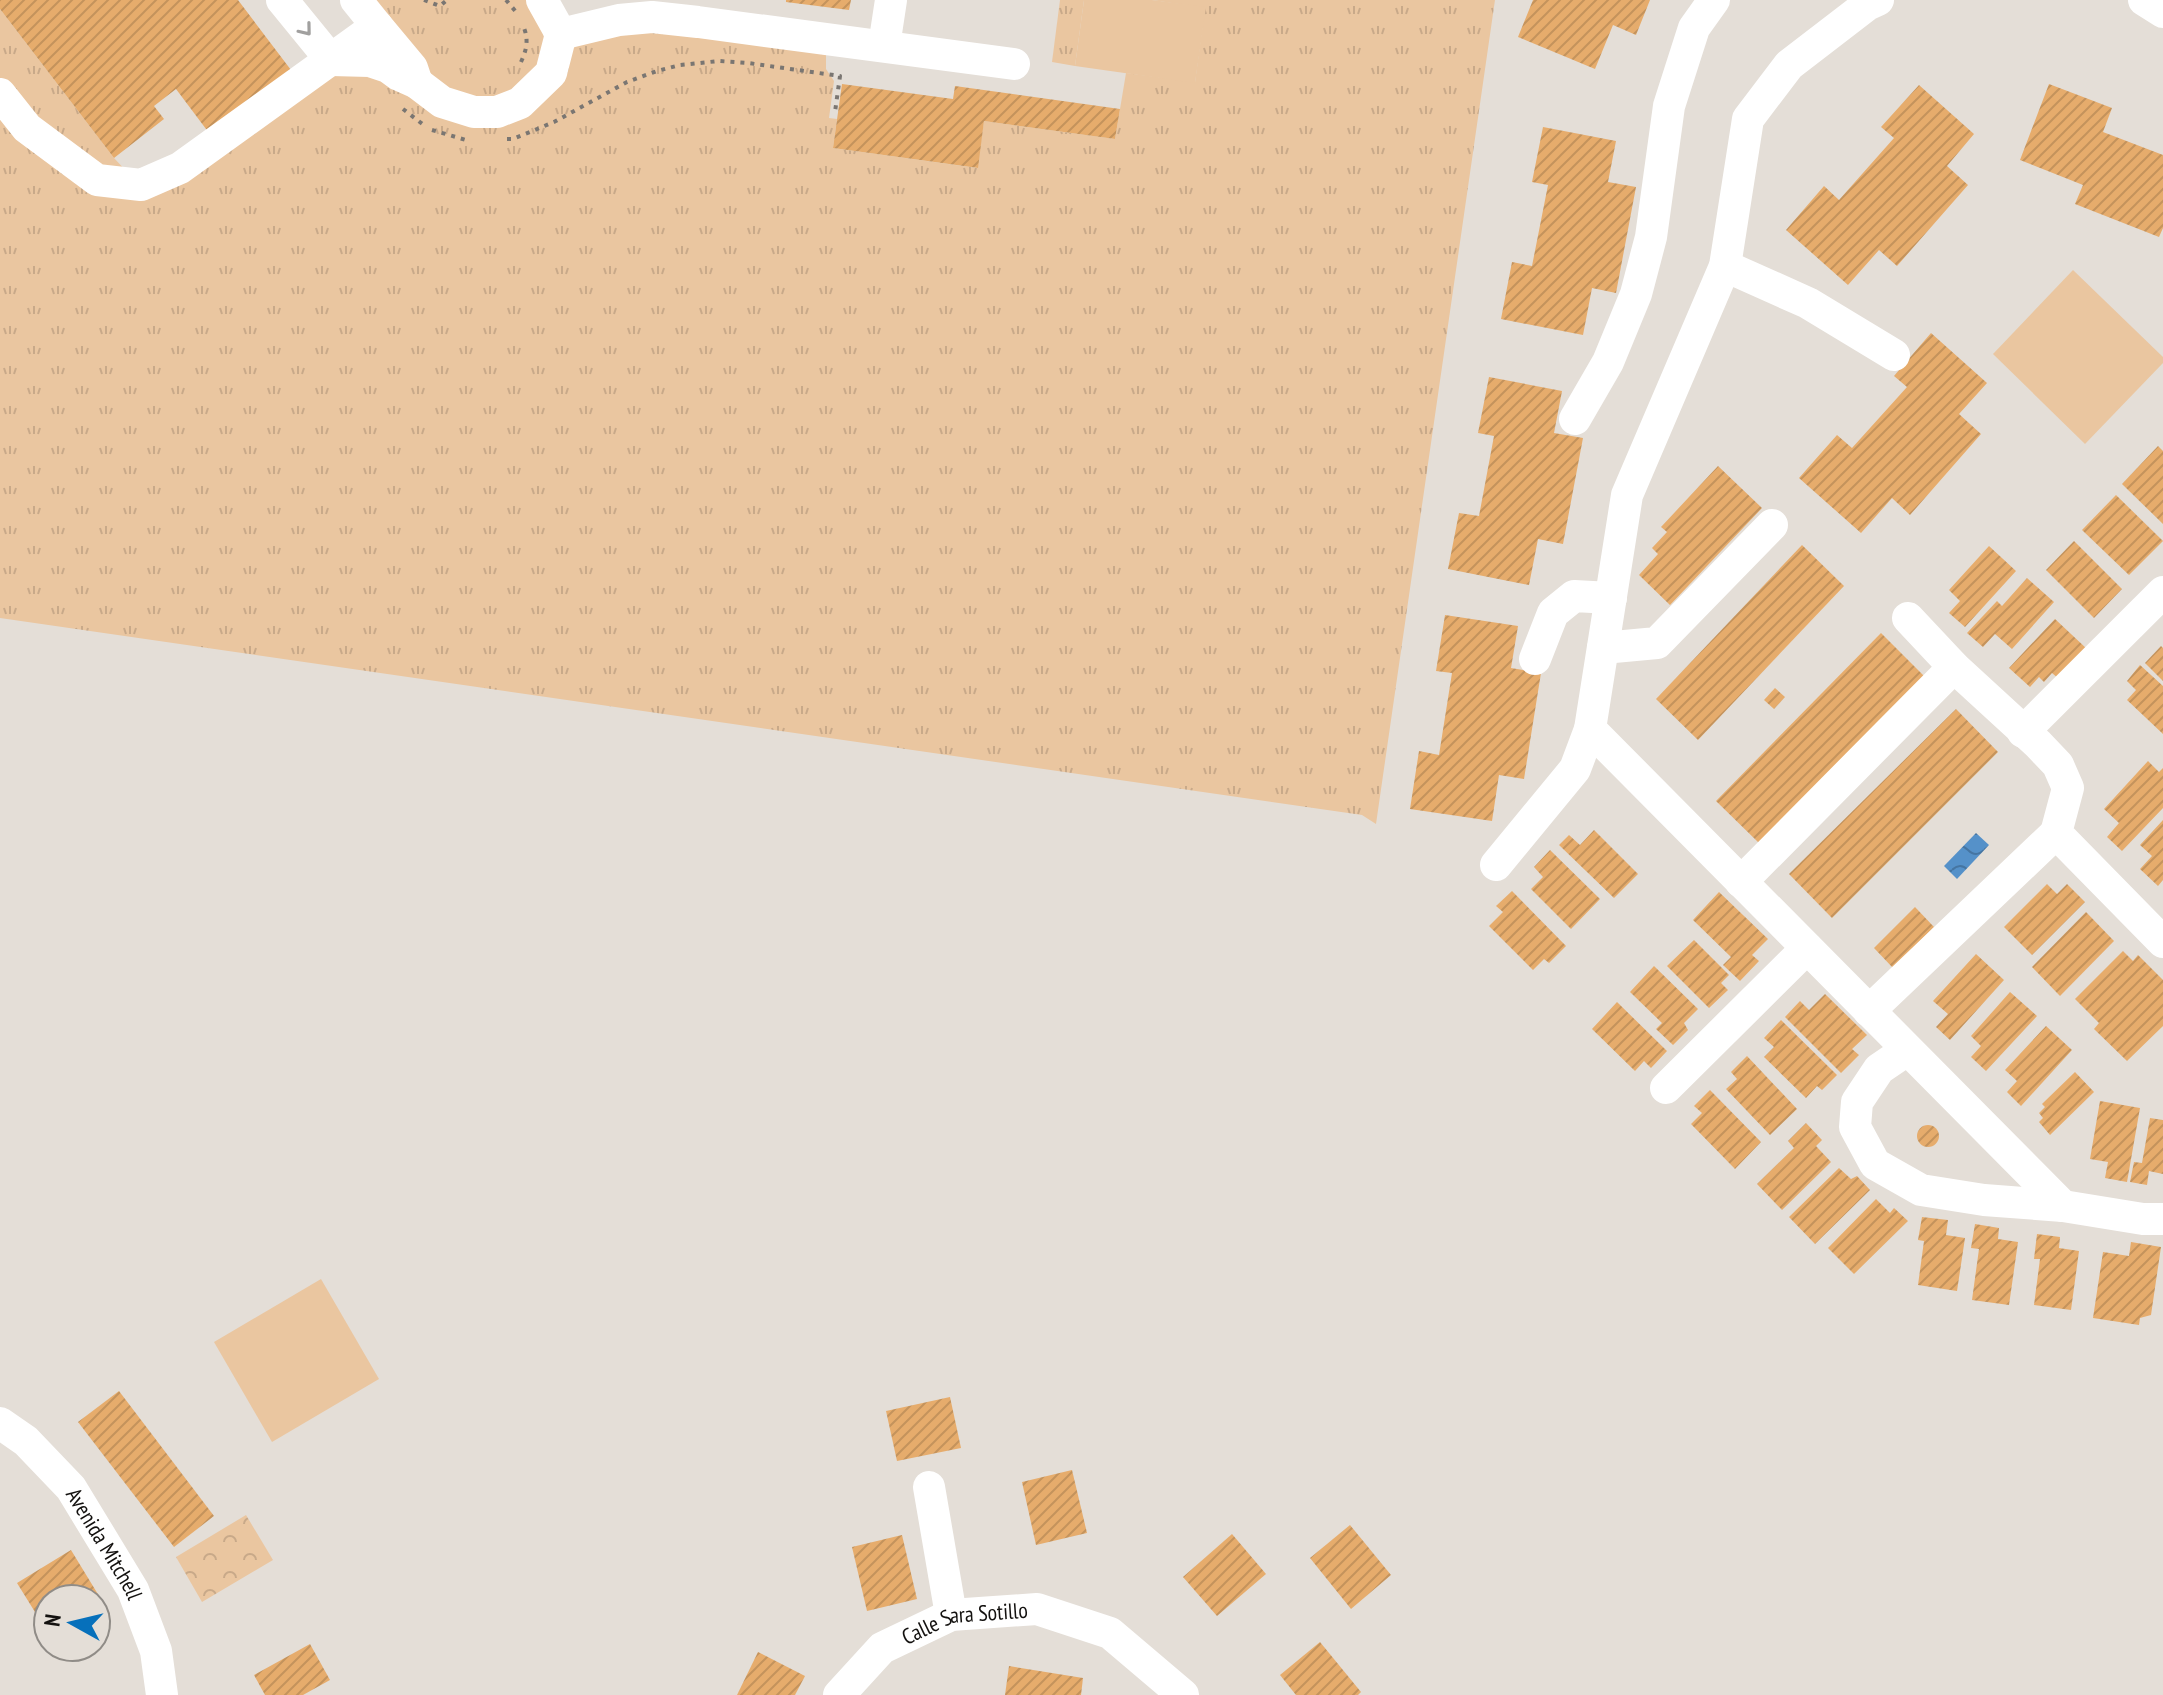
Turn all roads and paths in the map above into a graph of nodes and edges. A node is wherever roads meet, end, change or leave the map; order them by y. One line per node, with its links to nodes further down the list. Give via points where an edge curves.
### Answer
1 (282, 0): 16 (street, one-way to 16)
2 (356, 0): 13 (street)
3 (424, 0): 4 (path, via 440,6)
4 (447, 0)
5 (506, 0): 17 (path, via 527,36)
6 (542, 0): 14 (street)
7 (891, 0): 15 (street)
8 (1714, 0): 23 (street, via 1694,28 1669,106 1651,237 1636,294 1608,362)
9 (2144, 0): 12 (street)
10 (1869, 2): 21 (street, via 1789,65 1748,119)
11 (635, 9): 14 (street, via 619,20); 15 (street, via 652,17)
12 (2163, 12)
13 (377, 26): 16 (street); 19 (street, via 412,68)
14 (561, 34): 19 (street, via 551,73 520,103 497,112 474,112 442,102)
15 (884, 46): 18 (street)
16 (331, 60): 19 (street, via 370,61); 20 (street, via 180,168 141,185 97,180 27,128)
17 (521, 62)
18 (1014, 64)
19 (417, 83)
20 (0, 94)
21 (1725, 266): 22 (street, via 1808,303); 26 (street, via 1627,495)
22 (1894, 355)
23 (1575, 419)
24 (1772, 525): 28 (street, via 1657,643)
25 (2163, 592): 32 (street)
26 (1611, 598): 28 (street); 29 (street, via 1574,596 1553,613)
27 (1908, 618): 30 (street)
28 (1603, 648): 31 (street)
29 (1535, 659)
30 (1954, 667): 32 (street); 35 (street)
31 (1590, 729): 34 (street, via 1575,769); 35 (street)
32 (2023, 732): 33 (street, via 2058,765 2068,788)
33 (2056, 833): 36 (street); 38 (street)
34 (1496, 865)
35 (1741, 882): 37 (street)
36 (2163, 942)
37 (1807, 948): 38 (street); 40 (street)
38 (1869, 1011): 39 (street)
39 (1907, 1050): 41 (street); 41 (street, via 1879,1069 1857,1102 1855,1127 1875,1164 1921,1190)
40 (1666, 1088)
41 (2063, 1206): 42 (street)
42 (2163, 1219)
43 (0, 1423): 46 (street, Avenida Mitchell, via 26,1441 71,1488 133,1590 156,1651)
44 (929, 1487): 45 (street)
45 (951, 1615): 47 (street, Calle Sara Sotillo, via 882,1648); 48 (street, Calle Sara Sotillo, via 1037,1609 1110,1633)
46 (162, 1695)
47 (839, 1695)
48 (1183, 1695)

